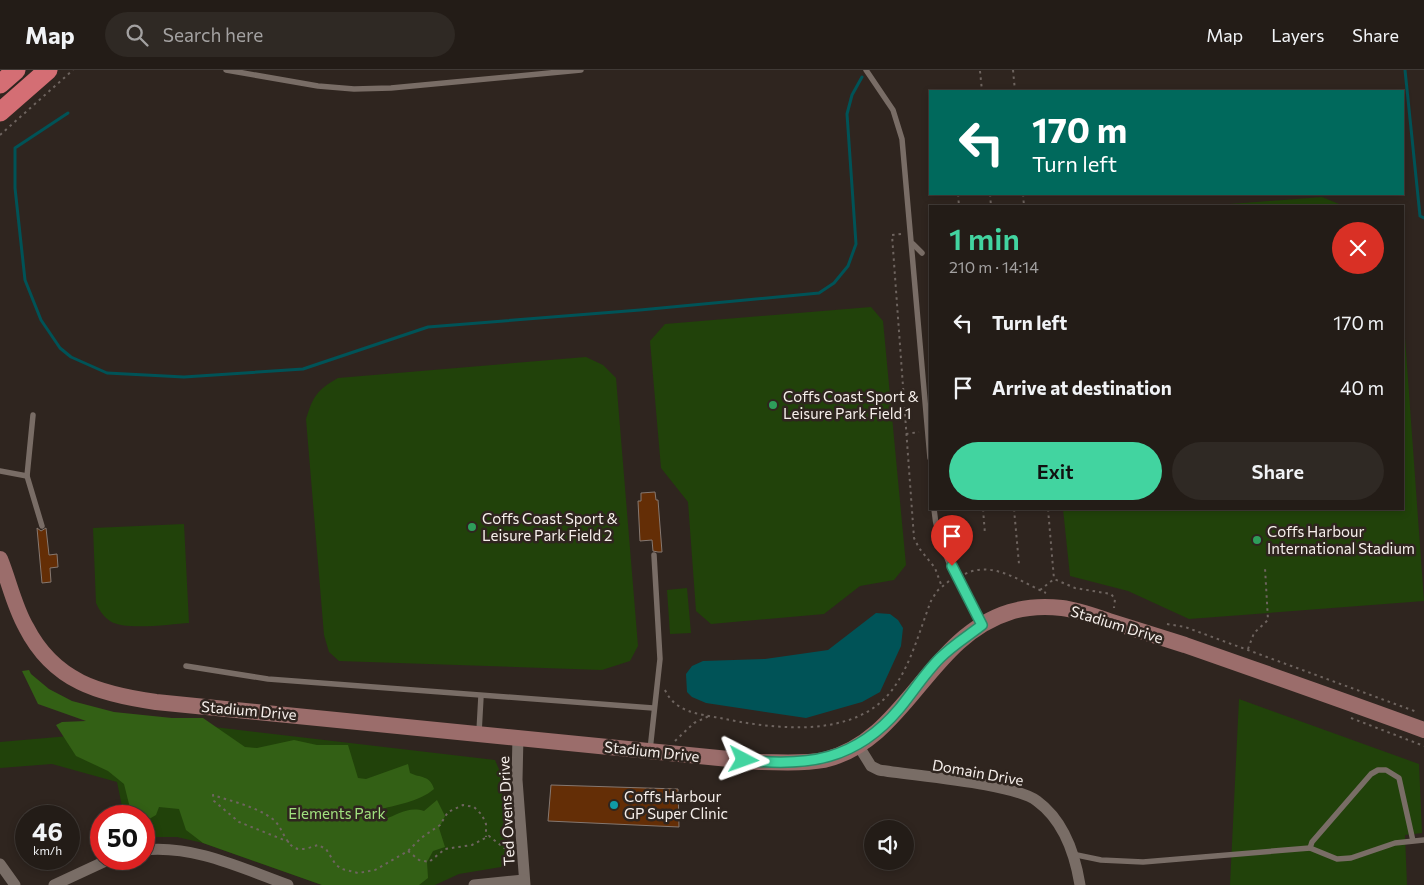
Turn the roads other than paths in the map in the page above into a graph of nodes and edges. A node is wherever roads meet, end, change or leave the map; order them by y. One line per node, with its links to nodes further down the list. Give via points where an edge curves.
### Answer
1 (16, 70): 6 (highway)
2 (48, 70): 7 (highway)
3 (226, 70): 4 (lane, via 354,89)
4 (581, 70)
5 (866, 70): 8 (lane, via 898,123)
6 (0, 84)
7 (0, 112)
8 (913, 244): 9 (lane); 11 (lane)
9 (922, 253)
10 (33, 415): 13 (lane)
11 (929, 445)
12 (0, 471): 13 (lane)
13 (27, 476): 15 (lane)
14 (934, 510): 18 (lane, via 946,555)
15 (42, 526)
16 (654, 555): 21 (lane, via 660,650)
17 (0, 559): 23 (main road, Stadium Drive, via 25,626 39,649 59,669 82,685 98,691 156,702)
18 (982, 625): 22 (main road, Stadium Drive, via 1010,612 1064,608 1171,640); 25 (main road, Stadium Drive, via 940,659 898,710)
19 (186, 666): 20 (lane, via 268,679)
20 (481, 696): 21 (lane); 23 (lane)
21 (653, 708): 26 (lane)
22 (1424, 730)
23 (479, 732): 24 (main road, Stadium Drive)
24 (518, 736): 26 (main road, Stadium Drive); 34 (street, Ted Ovens Drive, via 517,780)
25 (858, 746): 26 (main road, Stadium Drive, via 824,759 801,763 760,762); 31 (street, Domain Drive, via 871,766 879,770 1023,794 1038,801 1059,822)
26 (650, 750)
27 (1424, 840): 28 (lane)
28 (1413, 841): 29 (lane, via 1337,859); 29 (lane, via 1399,778 1386,770 1378,770 1362,784)
29 (1310, 848): 31 (lane, via 1143,862 1101,860)
30 (155, 849): 35 (street, via 193,852)
31 (1072, 854): 39 (street, Domain Drive)
32 (0, 864): 36 (street)
33 (90, 868): 37 (street)
34 (525, 882): 38 (street)
35 (280, 884)
36 (16, 885)
37 (54, 885)
38 (474, 885)
39 (1080, 885)

